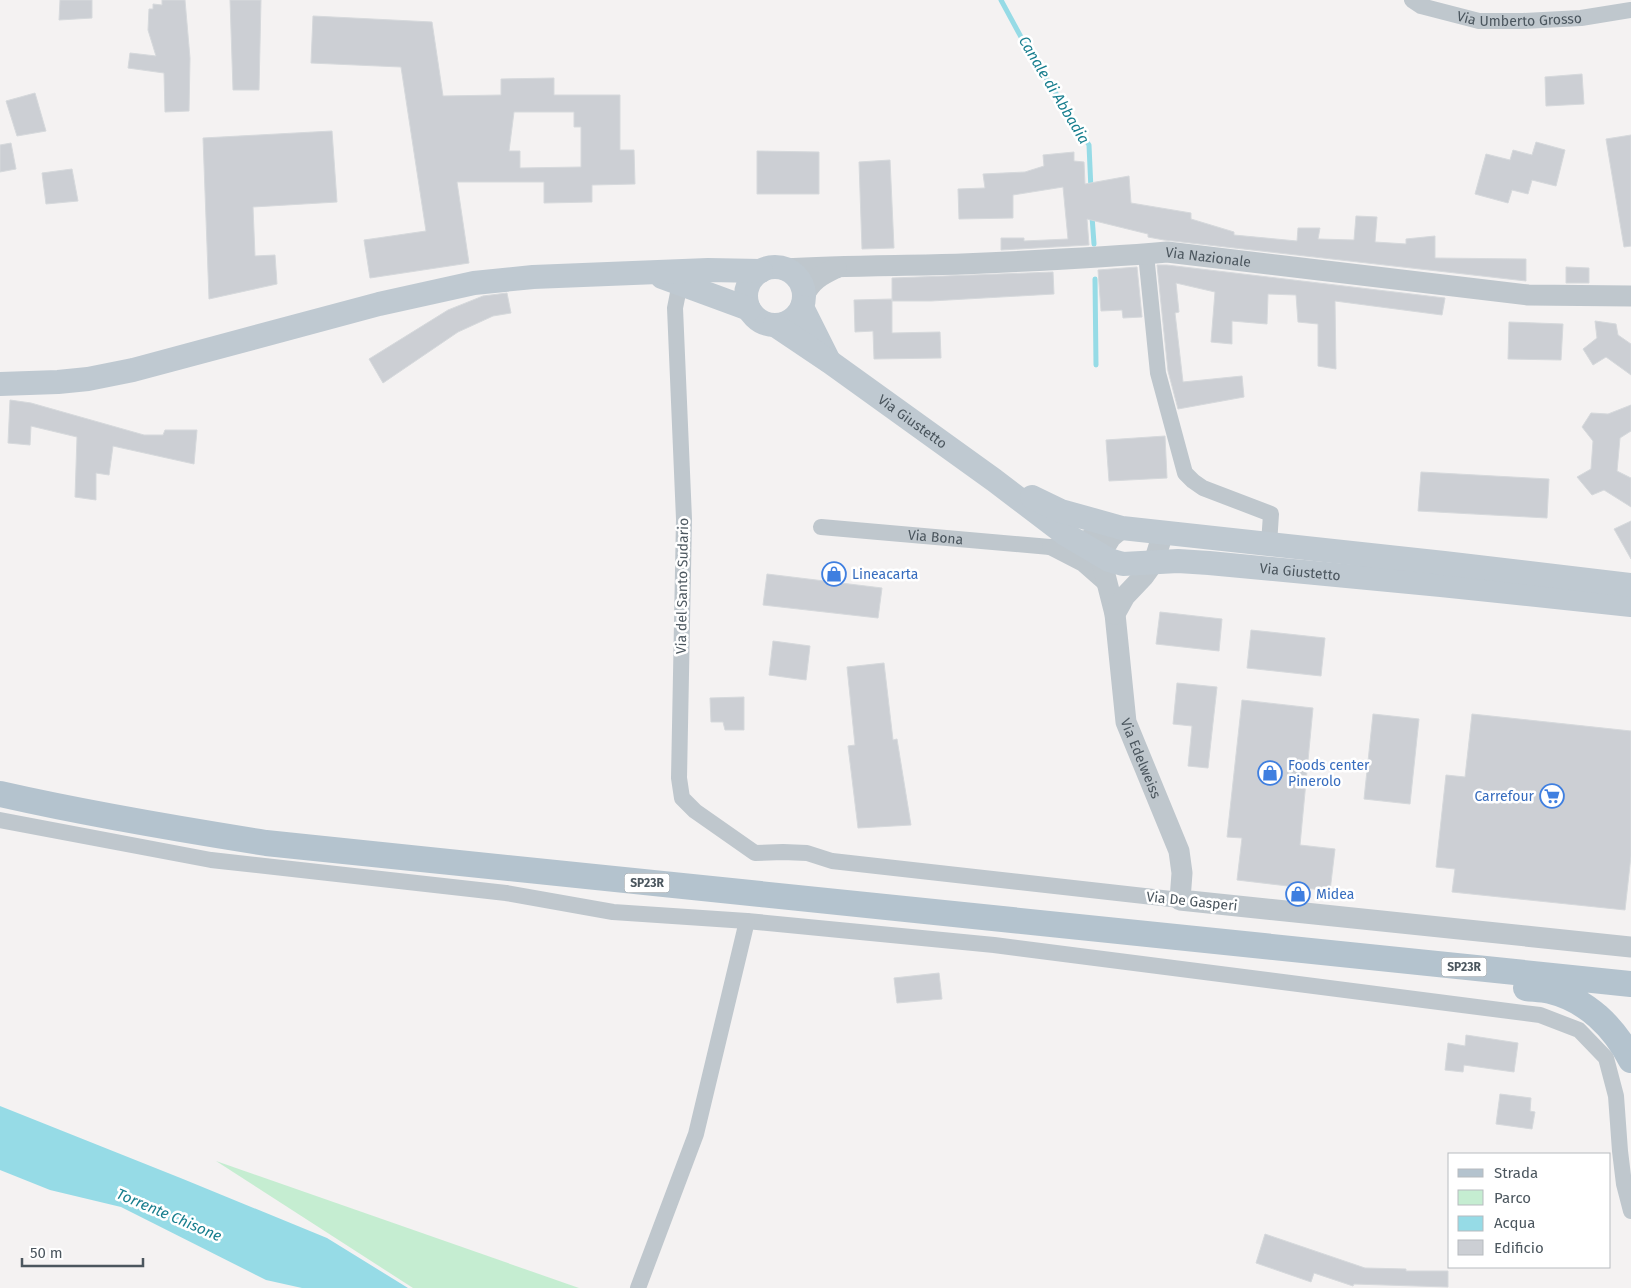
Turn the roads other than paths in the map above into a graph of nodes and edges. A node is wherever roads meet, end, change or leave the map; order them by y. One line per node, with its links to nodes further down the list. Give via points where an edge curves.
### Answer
1 (1412, 0): 2 (street, Via Umberto Grosso, via 1421,6 1479,21 1581,18)
2 (1631, 10)
3 (1146, 254): 4 (street, Via Nazionale); 8 (street, Via Nazionale, via 1167,252 1528,295); 19 (street, via 1158,373 1185,473 1202,488 1272,514)
4 (839, 267): 5 (street, Via Nazionale); 9 (street, via 817,278)
5 (773, 270): 6 (main road); 9 (main road, via 792,273 798,279); 10 (main road, via 754,276 749,283 746,292)
6 (648, 273): 7 (main road); 13 (main road, via 533,277 474,283 379,304 132,370 88,379)
7 (680, 283): 10 (main road); 29 (street, Via del Santo Sudario, via 675,308 684,520 679,778 682,798 695,811)
8 (1631, 296)
9 (803, 301): 11 (main road, via 797,315 784,324); 12 (main road, Via Giustetto)
10 (749, 309): 11 (main road, via 760,320)
11 (775, 325): 12 (main road, Via Giustetto)
12 (830, 362): 14 (main road, Via Giustetto)
13 (0, 384)
14 (994, 480): 16 (main road, Via Giustetto, via 1061,510); 18 (main road, Via Giustetto)
15 (821, 527): 20 (street, Via Bona)
16 (1122, 528): 17 (main road, Via Giustetto); 18 (street); 21 (street, via 1111,537)
17 (1163, 533): 19 (main road, Via Giustetto); 22 (street)
18 (1077, 541): 20 (street); 21 (main road, Via Giustetto)
19 (1269, 544): 23 (main road, Via Giustetto)
20 (1050, 547): 24 (street, via 1083,564)
21 (1100, 555): 22 (main road, Via Giustetto, via 1123,564); 24 (street, Via Edelweiss)
22 (1154, 562): 25 (main road, Via Giustetto, via 1209,563); 26 (street, via 1125,596)
23 (1631, 585)
24 (1108, 586): 26 (street, Via Edelweiss)
25 (1631, 605)
26 (1115, 614): 30 (street, Via Edelweiss, via 1126,722 1179,852 1182,873)
27 (0, 794): 33 (main road, SP23R, via 143,824 266,843)
28 (0, 820): 31 (street, via 211,860 506,893 613,912)
29 (755, 853): 30 (street, Via De Gasperi, via 807,853 832,861)
30 (1180, 900): 32 (street, Via De Gasperi)
31 (747, 921): 36 (street, via 994,945 1540,1015 1579,1030 1606,1058 1616,1096 1624,1184); 37 (street, via 696,1134)
32 (1631, 947)
33 (1297, 950): 34 (main road, SP23R); 35 (main road, via 1377,972 1550,991 1571,999 1607,1024)
34 (1631, 984)
35 (1631, 1060)
36 (1631, 1212)
37 (638, 1288)

